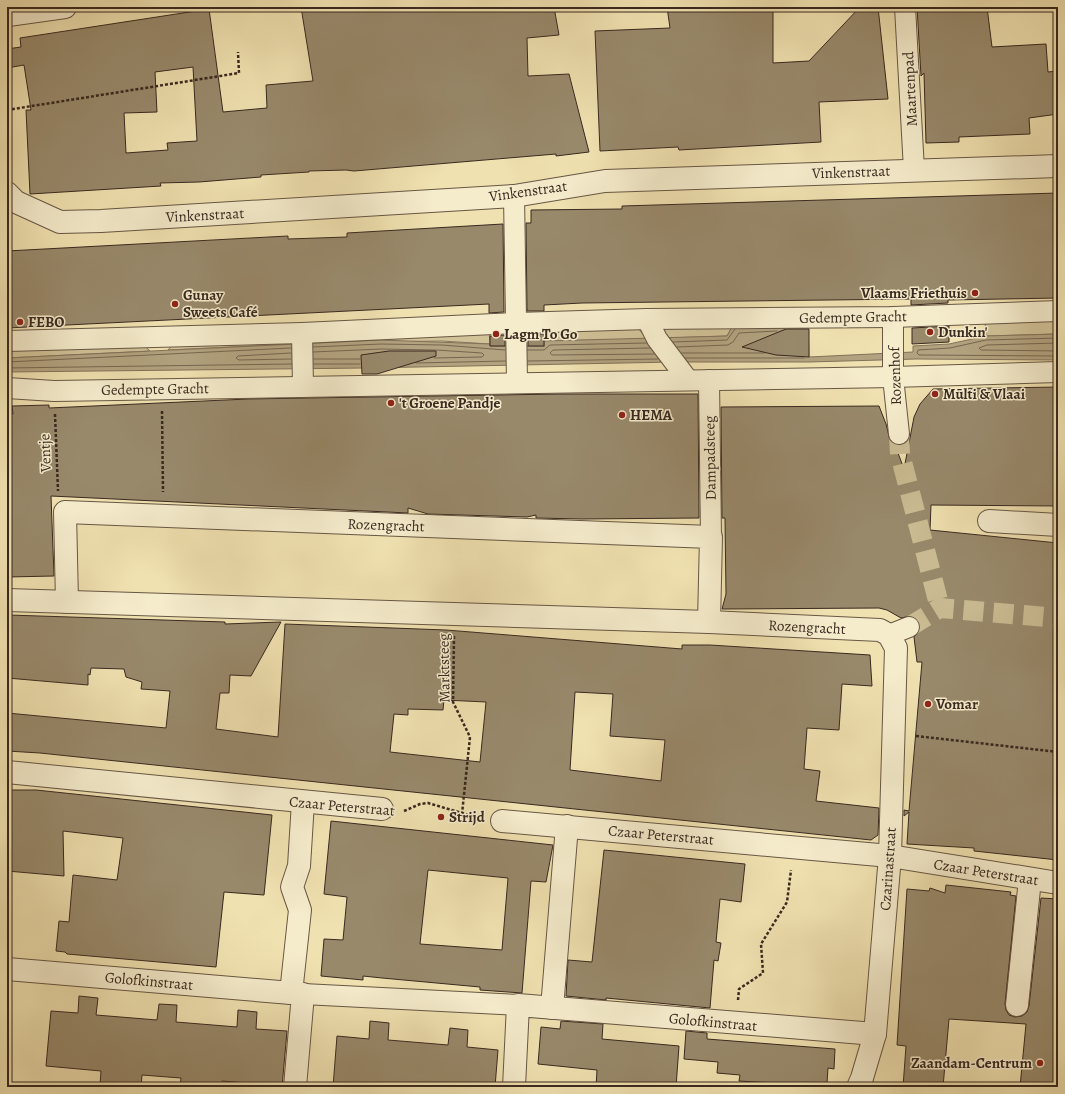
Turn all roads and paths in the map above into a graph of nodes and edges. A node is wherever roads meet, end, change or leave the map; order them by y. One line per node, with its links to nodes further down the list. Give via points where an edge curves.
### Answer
1 (7, 7): 2 (street, via 8,15)
2 (65, 7)
3 (904, 7): 7 (street, Maartenpad)
4 (238, 52): 5 (path, via 239,73)
5 (7, 110)
6 (1058, 166): 7 (street, Vinkenstraat)
7 (914, 170): 9 (street, Vinkenstraat, via 605,181)
8 (7, 192): 9 (street, Vinkenstraat, via 16,202 60,222)
9 (514, 196): 13 (street)
10 (1058, 311): 11 (street, Gedempte Gracht)
11 (893, 317): 12 (street, Gedempte Gracht); 16 (street, Rozenhof)
12 (647, 319): 13 (street, Gedempte Gracht); 20 (street, via 657,338)
13 (517, 323): 14 (street, Gedempte Gracht); 17 (street)
14 (302, 338): 15 (street, Gedempte Gracht); 19 (street)
15 (7, 341)
16 (894, 360): 18 (street, Gedempte Gracht); 21 (street, Gedempte Gracht); 25 (street, Rozenhof)
17 (517, 364): 19 (street, Gedempte Gracht); 20 (street, Gedempte Gracht)
18 (1058, 372)
19 (303, 377): 23 (street, Gedempte Gracht)
20 (688, 380): 21 (street, Gedempte Gracht)
21 (709, 380): 30 (street, Dampadsteeg)
22 (7, 388): 24 (street, Gedempte Gracht)
23 (162, 389): 24 (street, Gedempte Gracht); 27 (path)
24 (54, 391): 26 (path, Ventje, via 58,505)
25 (899, 434)
26 (65, 512): 27 (street, Rozengracht); 32 (street)
27 (164, 516): 30 (street, Rozengracht)
28 (989, 521): 29 (street)
29 (1058, 525)
30 (711, 537): 34 (street)
31 (7, 600): 32 (street, Rozengracht)
32 (67, 602): 33 (street, Rozengracht)
33 (455, 615): 34 (street, Rozengracht); 42 (path, Marktsteeg, via 453,702 470,737)
34 (709, 622): 36 (street, Rozengracht, via 880,630)
35 (909, 627): 36 (street)
36 (893, 642): 37 (street, Czarinastraat)
37 (894, 734): 38 (path); 46 (street, Czarinastraat)
38 (1058, 752)
39 (7, 772): 40 (street, Czaar Peterstraat)
40 (303, 802): 41 (street, Czaar Peterstraat); 50 (street, via 299,866 292,887 300,910)
41 (382, 809): 42 (path, Czaar Peterstraat, via 400,811 428,803 450,808)
42 (462, 814): 43 (path, Czaar Peterstraat)
43 (502, 821): 44 (street, Czaar Peterstraat)
44 (567, 826): 45 (street, Czaar Peterstraat); 53 (street)
45 (793, 847): 46 (street, Czaar Peterstraat); 54 (path, via 787,902 760,944 763,972 739,989)
46 (890, 856): 47 (street, Czaar Peterstraat); 55 (street, Czarinastraat)
47 (1030, 879): 48 (street, Czaar Peterstraat); 52 (street)
48 (1058, 883)
49 (7, 969): 50 (street, Golofkinstraat)
50 (297, 993): 51 (street, Golofkinstraat); 56 (street)
51 (518, 1005): 53 (street, Golofkinstraat); 57 (street)
52 (1017, 1005)
53 (552, 1008): 54 (street, Golofkinstraat)
54 (734, 1024): 55 (street, Golofkinstraat)
55 (875, 1034): 58 (street, Czarinastraat)
56 (295, 1087)
57 (514, 1087)
58 (858, 1087)

